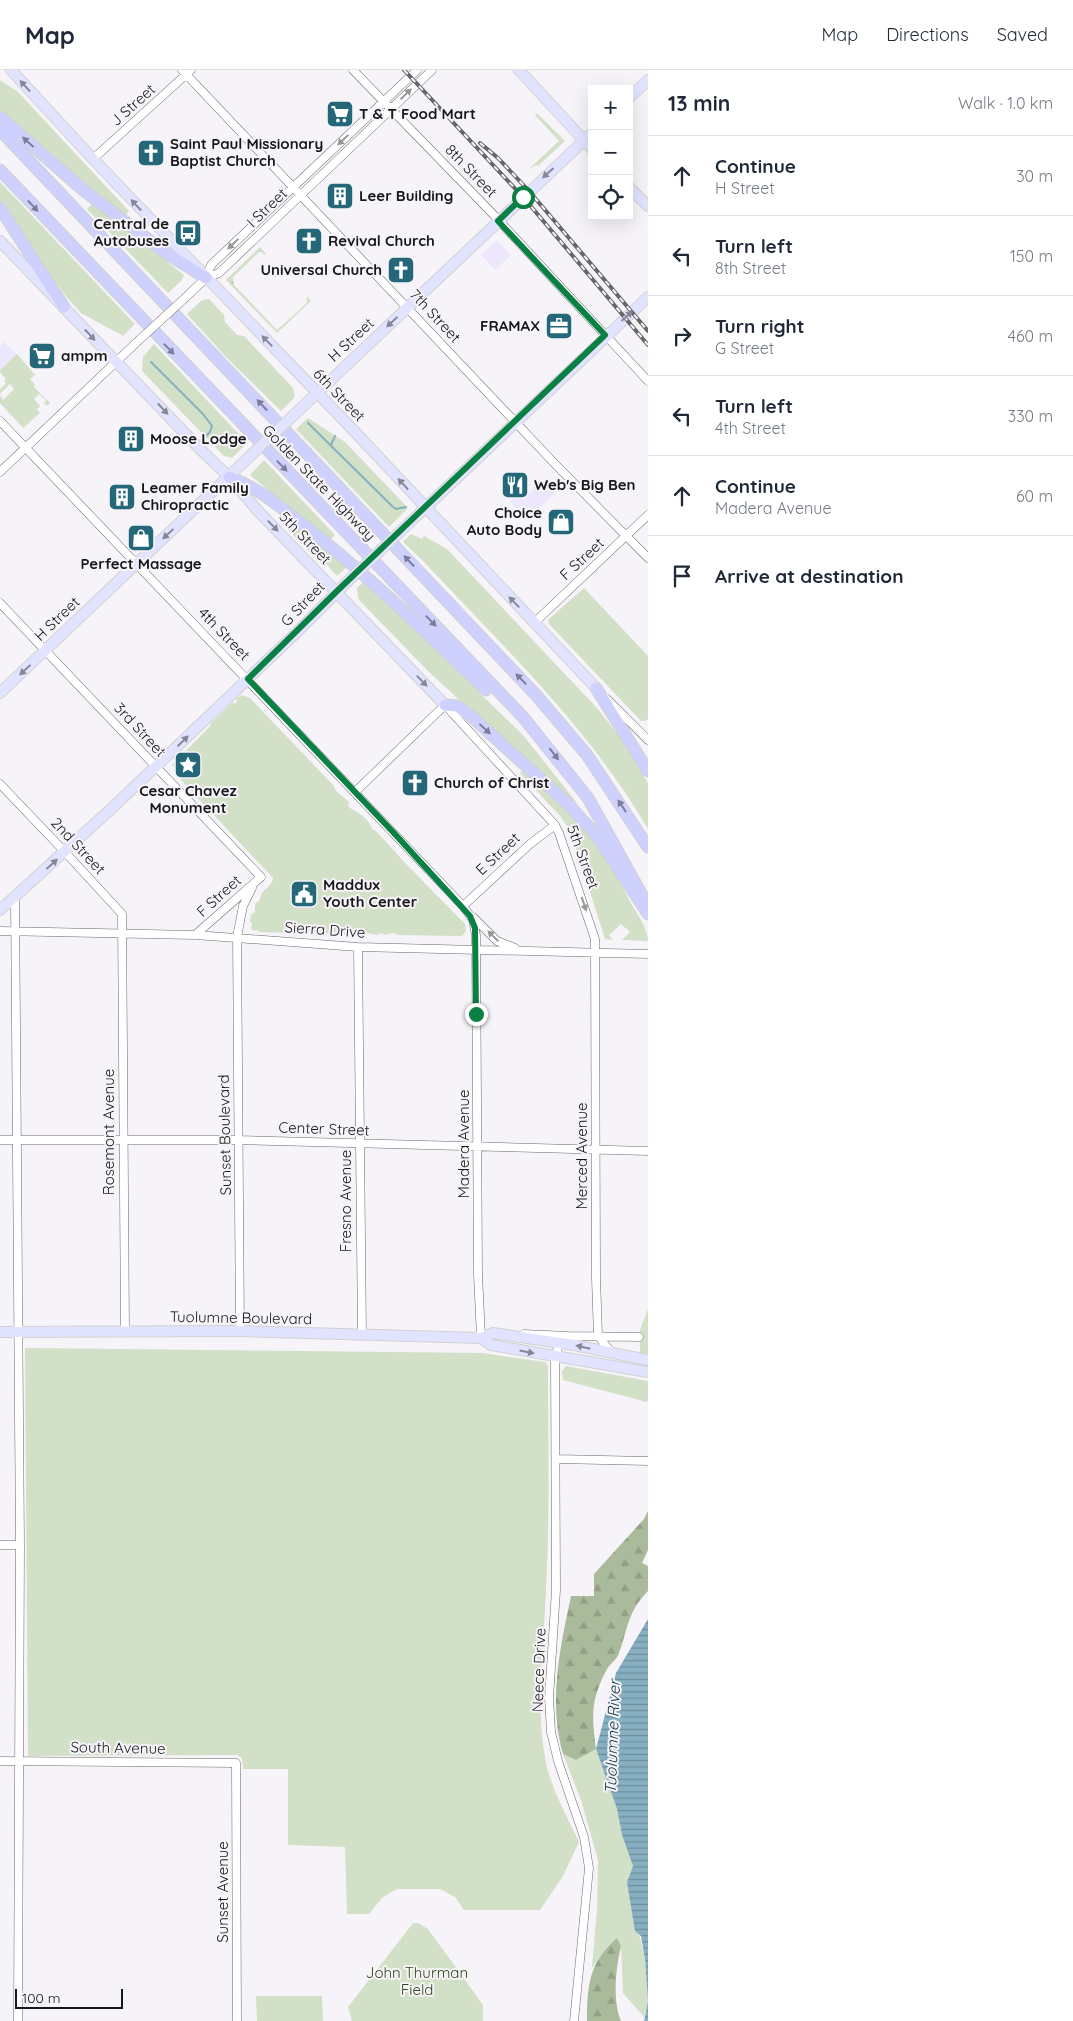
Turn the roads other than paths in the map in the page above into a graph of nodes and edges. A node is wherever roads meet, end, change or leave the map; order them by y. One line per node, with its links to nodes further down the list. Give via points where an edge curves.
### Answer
1 (11, 70): 16 (main road, 6th Street, one-way to 1)
2 (353, 70): 9 (street, 8th Street)
3 (416, 70): 9 (street, I Street)
4 (432, 70): 10 (street, I Street, one-way to 4)
5 (519, 70): 14 (main road)
6 (187, 71): 16 (street, J Street); 18 (street, 7th Street)
7 (648, 80): 8 (main road)
8 (633, 94)
9 (385, 101): 10 (street, 8th Street); 18 (street, I Street, one-way to 18)
10 (392, 109): 20 (street, I Street); 23 (street, 8th Street)
11 (0, 117): 25 (highway, one-way to 11, via 166,253 82,189)
12 (0, 130): 58 (highway, Golden State Highway, one-way to 12, via 587,755 536,695)
13 (588, 136): 14 (main road, H Street)
14 (584, 140): 15 (main road); 23 (main road, H Street, one-way to 23)
15 (588, 144)
16 (93, 159): 25 (main road, 6th Street, one-way to 16)
17 (0, 170): 51 (highway, Golden State Highway, one-way to 51)
18 (294, 187): 20 (street, 7th Street); 25 (street, I Street, one-way to 25, via 210,265)
19 (633, 191): 21 (main road)
20 (301, 194): 25 (street, I Street, via 218,273); 28 (street, 7th Street)
21 (648, 206)
22 (0, 208): 27 (highway)
23 (498, 221): 28 (main road, H Street); 29 (street, 8th Street)
24 (1, 245): 27 (main road, 5th Street)
25 (206, 278): 30 (street, I Street, bridge); 32 (main road, 6th Street, one-way to 25)
26 (648, 297): 29 (main road, G Street, one-way to 26)
27 (64, 307): 30 (main road, 5th Street, one-way to 30)
28 (408, 308): 32 (main road, H Street, one-way to 32); 34 (street, 7th Street)
29 (605, 335): 31 (street, 8th Street); 34 (main road, G Street)
30 (116, 362): 35 (street, I Street); 37 (main road, 5th Street, one-way to 37)
31 (648, 381)
32 (316, 393): 37 (main road, H Street, bridge); 38 (main road, 6th Street, one-way to 32)
33 (0, 421): 35 (street, 4th Street)
34 (516, 422): 38 (main road, G Street); 40 (street, 7th Street)
35 (25, 448): 36 (street, I Street); 42 (street, 4th Street)
36 (0, 472)
37 (229, 476): 42 (main road, H Street, one-way to 42); 43 (main road, 5th Street, one-way to 43); 51 (highway, via 264,494 347,558 496,698)
38 (425, 508): 43 (main road, G Street, bridge); 45 (main road, 6th Street, one-way to 38)
39 (648, 515): 40 (street, F Street)
40 (626, 536): 41 (street, 7th Street); 45 (street, F Street)
41 (648, 558)
42 (137, 564): 46 (main road, H Street); 47 (street, 4th Street)
43 (336, 592): 47 (main road, G Street); 50 (main road, 5th Street, one-way to 50)
44 (0, 602): 46 (street, 3rd Street)
45 (534, 623): 48 (main road, 6th Street)
46 (46, 651): 49 (main road, H Street, one-way to 49); 53 (street, 3rd Street)
47 (248, 679): 53 (main road, G Street, one-way to 47); 56 (street, 4th Street)
48 (596, 688): 52 (street, 6th Street); 54 (highway)
49 (0, 693)
50 (445, 705): 56 (street); 57 (street, 5th Street); 66 (highway, one-way to 66, via 457,706 470,716 578,815 599,840)
51 (523, 717): 63 (highway, Golden State Highway, one-way to 63, via 588,798)
52 (647, 736)
53 (156, 767): 59 (main road, G Street); 60 (street, 3rd Street)
54 (648, 771)
55 (0, 784): 59 (street, 2nd Street)
56 (355, 792): 64 (street, 4th Street)
57 (555, 825): 64 (street, E Street, via 530,844); 75 (street, 5th Street, one-way to 75, via 595,939)
58 (648, 847)
59 (65, 852): 62 (main road, G Street, one-way to 59); 69 (street, 2nd Street, via 122,914)
60 (261, 877): 61 (street, F Street)
61 (254, 884): 70 (street, F Street); 71 (street, via 243,906)
62 (15, 896): 65 (main road, G Street); 68 (street)
63 (648, 906)
64 (465, 909): 73 (street, 4th Street, via 475,928); 74 (street, 4th Street, one-way to 64, via 498,941)
65 (0, 910)
66 (648, 914)
67 (0, 931): 68 (street, Sierra Drive)
68 (16, 932): 69 (street, Sierra Drive); 78 (street)
69 (122, 934): 70 (street, Sierra Drive); 79 (street, Rosemont Avenue)
70 (195, 935): 71 (street, Sierra Drive)
71 (237, 937): 72 (street, Sierra Drive); 80 (street, Sunset Boulevard)
72 (358, 947): 73 (street, Sierra Drive); 81 (street, Fresno Avenue)
73 (475, 950): 74 (street, Sierra Drive); 82 (street, Madera Avenue)
74 (523, 951): 75 (street, Sierra Drive)
75 (595, 954): 76 (street, Sierra Drive); 83 (street, Merced Avenue)
76 (644, 954)
77 (0, 1140): 78 (street, Center Street)
78 (17, 1140): 79 (street, Center Street); 88 (street)
79 (123, 1140): 80 (street, Center Street); 85 (street, Rosemont Avenue)
80 (239, 1140): 81 (street, Center Street); 86 (street, Sunset Boulevard)
81 (359, 1144): 82 (street, Center Street); 89 (street, Fresno Avenue)
82 (478, 1146): 83 (street, Center Street); 92 (street, Madera Avenue)
83 (596, 1149): 84 (street, Center Street); 90 (street, Merced Avenue)
84 (648, 1151)
85 (125, 1331): 86 (main road, Tuolumne Boulevard); 88 (main road, Tuolumne Boulevard)
86 (240, 1331): 89 (main road, Tuolumne Boulevard)
87 (0, 1332): 88 (main road, Tuolumne Boulevard)
88 (18, 1332): 101 (street)
89 (362, 1335): 92 (main road, Tuolumne Boulevard)
90 (598, 1336): 91 (street, Tuolumne Boulevard); 93 (street, Tuolumne Boulevard); 94 (street)
91 (639, 1337)
92 (481, 1338): 93 (main road, Tuolumne Boulevard, via 493,1333); 95 (main road, Tuolumne Boulevard, one-way to 95, via 491,1345)
93 (563, 1340): 94 (main road, Tuolumne Boulevard, one-way to 93); 95 (street, Neece Drive)
94 (612, 1354): 96 (main road, Tuolumne Boulevard)
95 (555, 1358): 97 (main road, Tuolumne Boulevard); 98 (street, Neece Drive)
96 (648, 1360)
97 (648, 1372)
98 (556, 1459): 99 (street); 107 (street, Neece Drive, via 556,1590 549,1698 551,1732 564,1783 584,1837 589,1868)
99 (648, 1461)
100 (0, 1545): 101 (street)
101 (20, 1545): 103 (street)
102 (0, 1761): 103 (street, South Avenue)
103 (20, 1761): 104 (street, South Avenue); 105 (street)
104 (236, 1763): 106 (street, Sunset Avenue)
105 (18, 2021)
106 (237, 2021)
107 (574, 2021)

